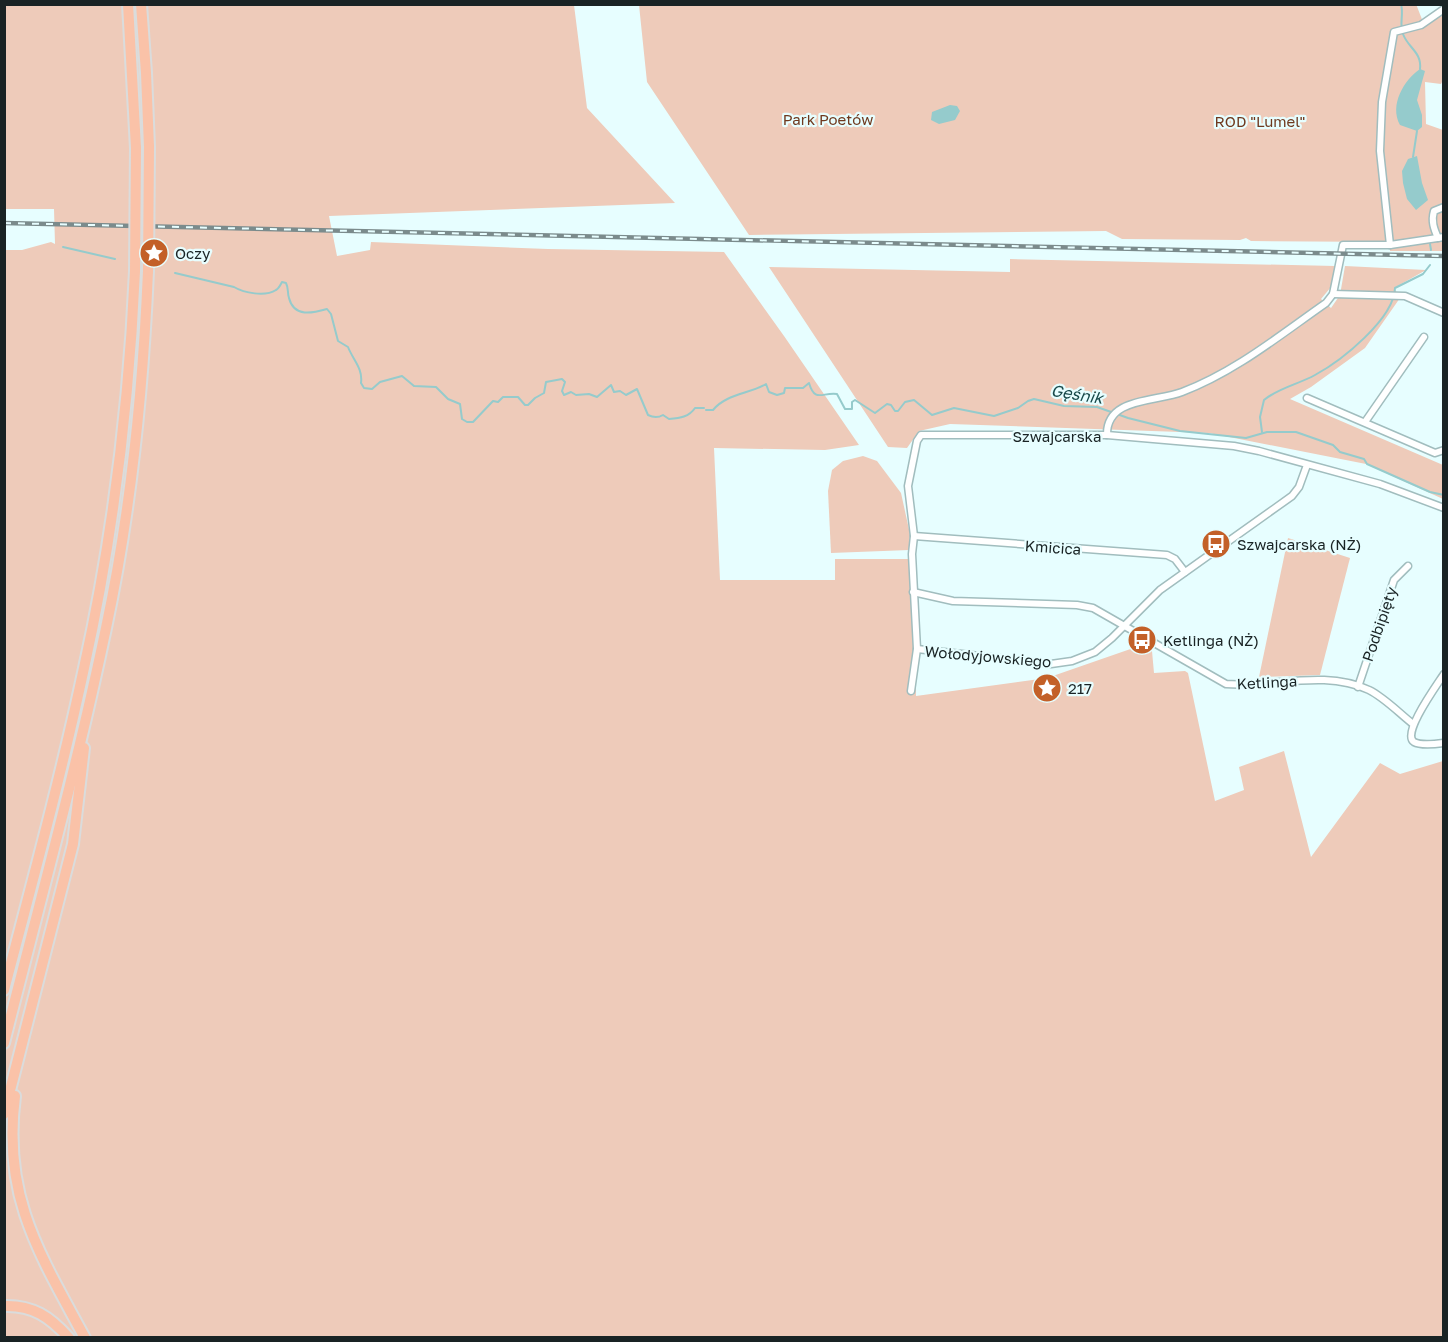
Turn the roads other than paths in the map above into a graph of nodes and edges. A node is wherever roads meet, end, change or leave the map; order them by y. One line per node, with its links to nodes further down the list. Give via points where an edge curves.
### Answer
1 (128, 4): 28 (highway, bridge, via 136,148 135,271 127,395 105,562 75,707)
2 (141, 4): 25 (highway, bridge, via 149,147 145,335 132,465 107,626)
3 (1443, 9): 6 (street, via 1429,20 1395,31 1382,102 1380,151)
4 (1443, 207): 5 (street, via 1434,211 1433,216)
5 (1441, 238): 6 (street)
6 (1390, 245): 7 (street, via 1343,245)
7 (1333, 294): 8 (street, via 1395,295 1412,298); 12 (street, via 1326,303 1245,359 1204,383 1125,405 1110,417)
8 (1443, 313)
9 (1424, 336): 11 (street)
10 (1307, 398): 11 (street)
11 (1365, 422): 13 (street, via 1435,453)
12 (1107, 435): 14 (street, Szwajcarska, via 1234,446); 16 (street, Szwajcarska, via 921,435 908,486)
13 (1443, 450)
14 (1306, 465): 15 (street, Szwajcarska, via 1380,484); 18 (street, Wołodyjowskiego, via 1292,496)
15 (1443, 508)
16 (914, 536): 18 (street, Kmicica, via 1167,555); 19 (street, Szwajcarska)
17 (1408, 566): 23 (street, Podbipięty, via 1394,580)
18 (1185, 572): 20 (street, Wołodyjowskiego, via 1160,590)
19 (912, 592): 20 (street, Ketlinga, via 954,601 1077,605 1093,608); 21 (street, Szwajcarska)
20 (1125, 625): 21 (street, Wołodyjowskiego, via 1095,652 1051,664); 23 (street, Ketlinga, via 1226,684 1320,681)
21 (917, 650): 24 (street, Szwajcarska)
22 (1443, 674): 26 (street)
23 (1358, 687): 26 (street, Ketlinga, via 1376,694)
24 (911, 691)
25 (87, 717): 29 (highway); 30 (highway, via 73,844)
26 (1413, 724): 27 (street, via 1410,735 1416,743)
27 (1443, 743)
28 (4, 990)
29 (4, 1043)
30 (21, 1049): 31 (highway); 34 (highway, via 12,1132 18,1194 43,1260)
31 (4, 1114)
32 (4, 1306): 33 (highway, via 38,1311)
33 (69, 1338)
34 (84, 1338)

